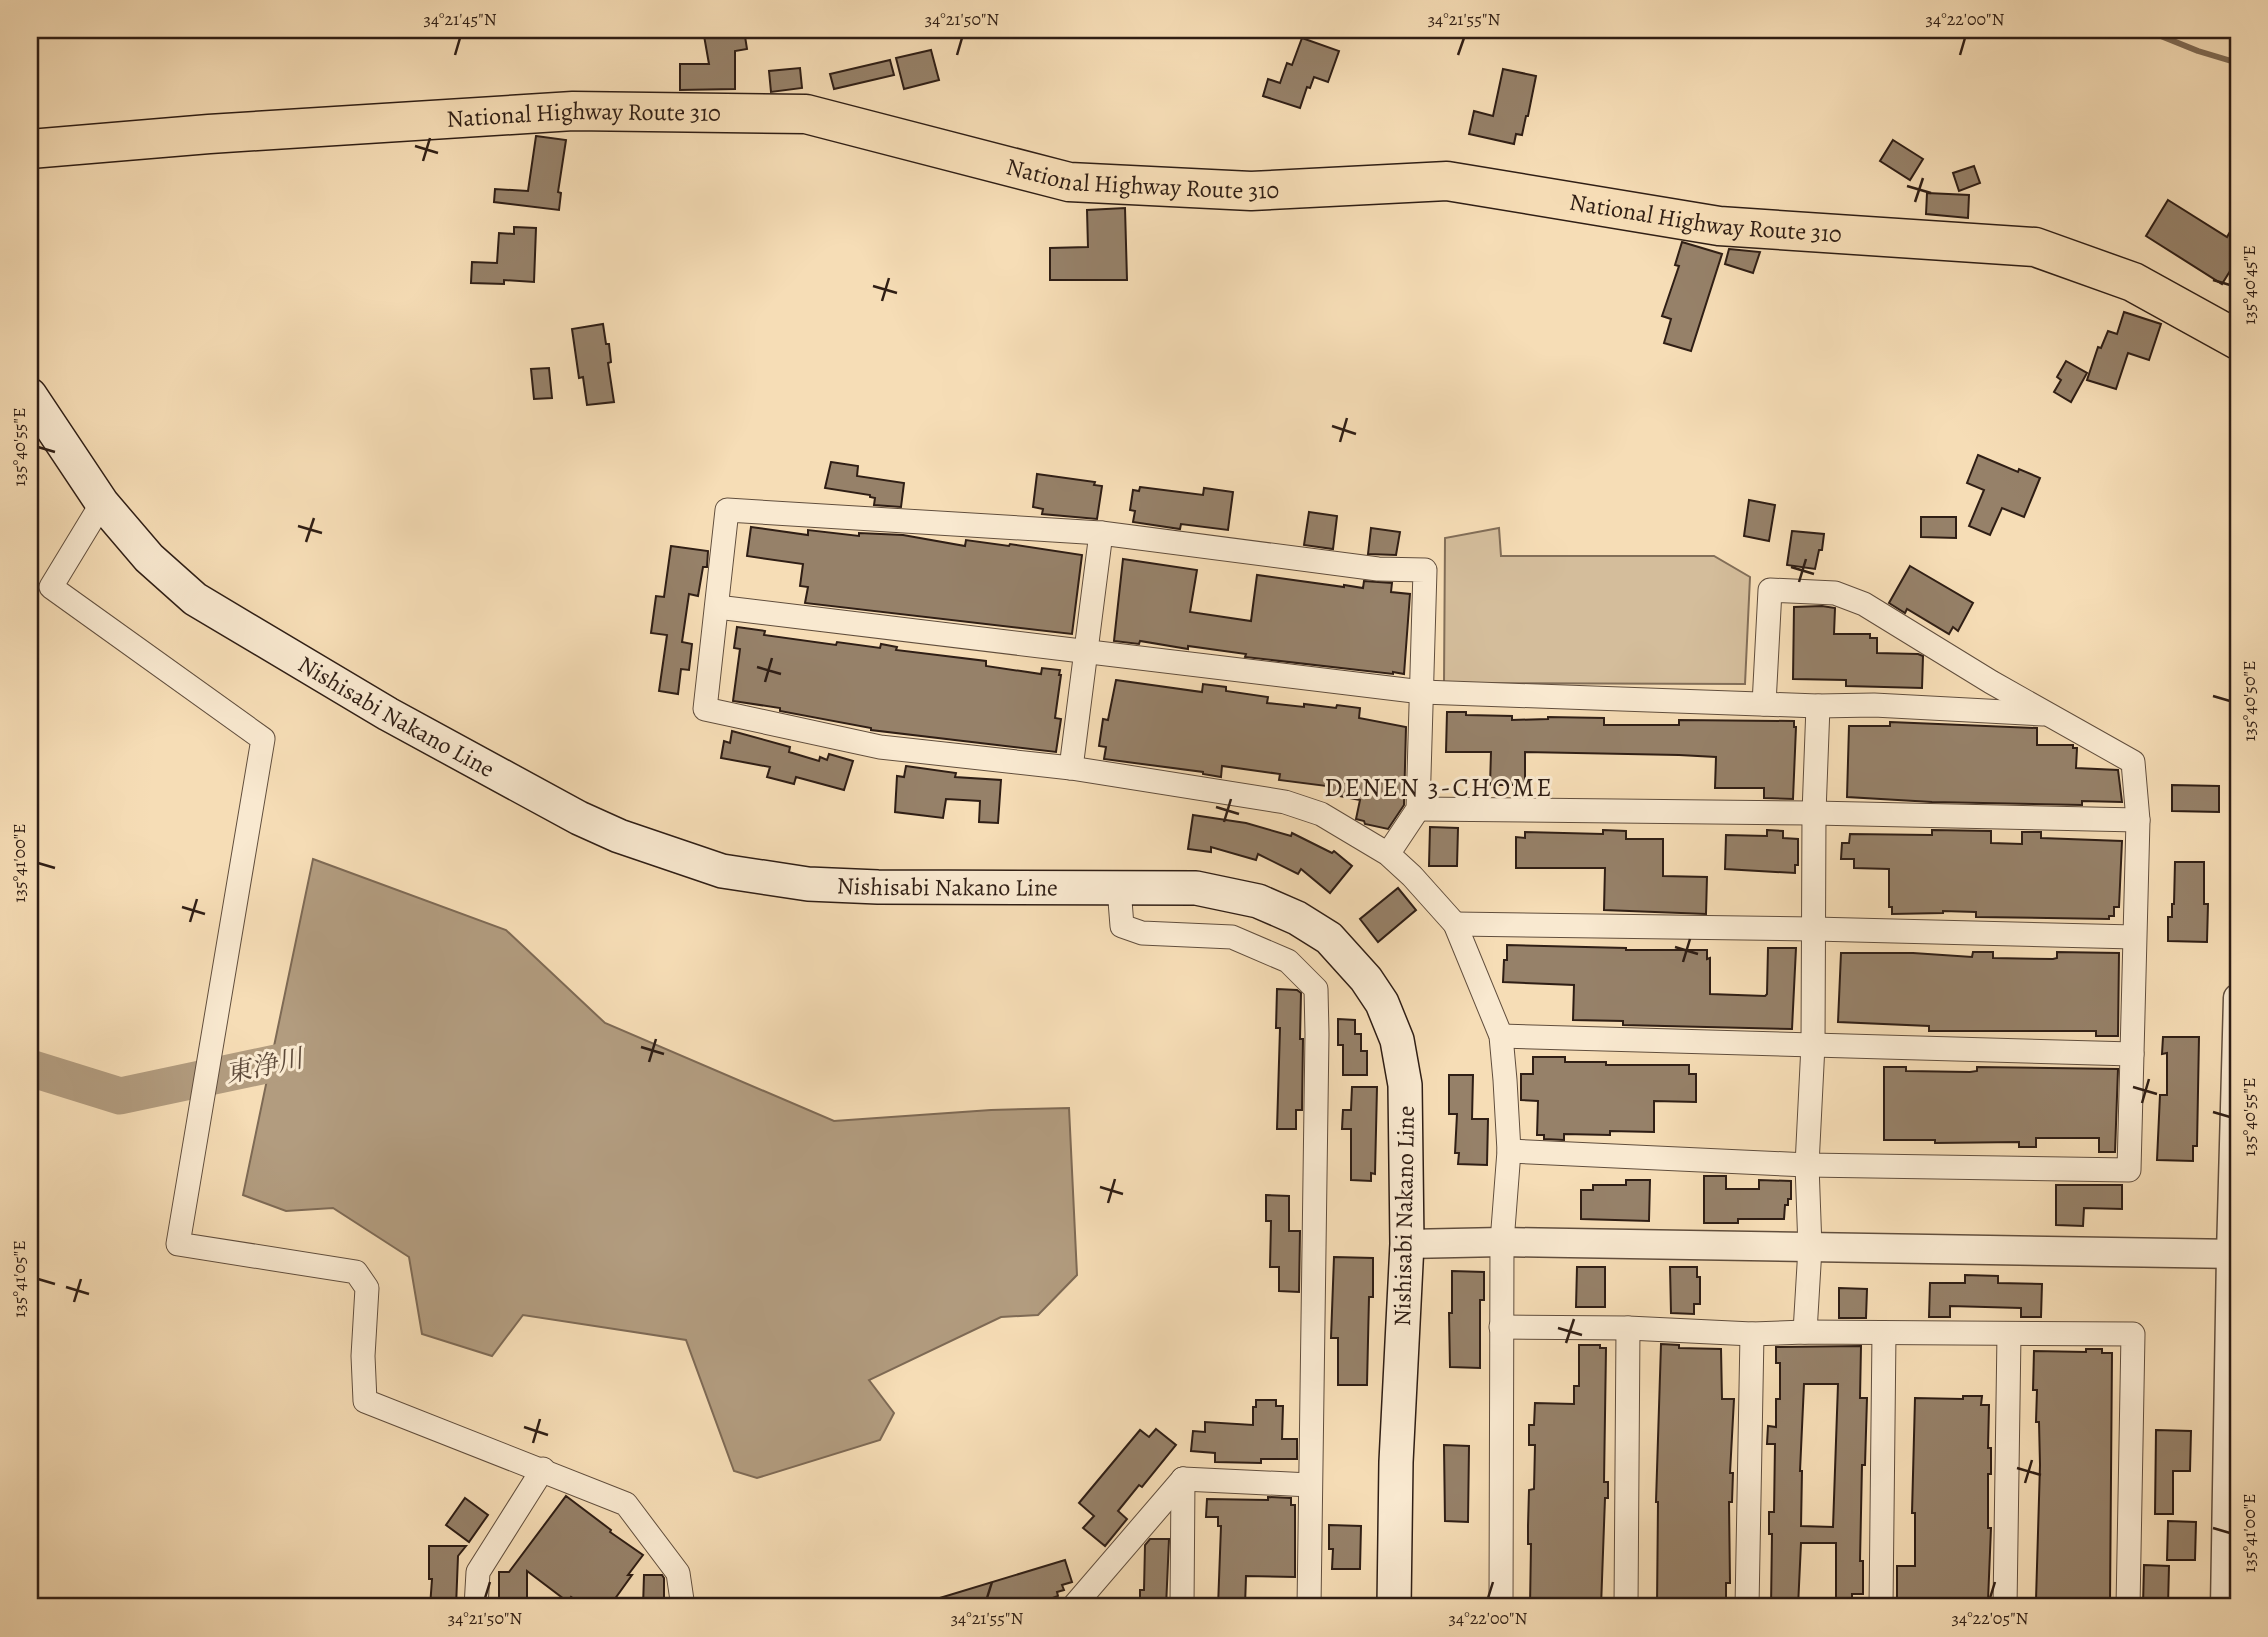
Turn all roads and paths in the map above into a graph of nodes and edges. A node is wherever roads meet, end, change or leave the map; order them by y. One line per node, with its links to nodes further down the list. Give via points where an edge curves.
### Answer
1 (30, 149): 2 (highway, National Highway Route 310, via 573,111 806,114 1069,182 1251,191 1447,181 1719,226 2035,247 2133,282)
2 (2238, 340)
3 (30, 395): 4 (main road, Nishisabi Nakano Line)
4 (102, 503): 17 (main road, Nishisabi Nakano Line, via 149,558 195,600 436,741 619,836 722,871 808,884); 39 (street, via 51,587 263,740 178,1244 356,1272 367,1288 366,1401)
5 (1101, 533): 6 (street, via 727,510); 7 (street); 8 (street, via 1378,569 1425,570)
6 (717, 607): 7 (street); 12 (street, via 705,709 880,747)
7 (1088, 652): 8 (street); 12 (street)
8 (1422, 692): 9 (street); 13 (street)
9 (1764, 704): 10 (street); 11 (street, via 1770,590 1835,593 1864,604)
10 (1818, 706): 11 (street); 14 (street)
11 (2050, 714): 15 (street, via 2133,762)
12 (1071, 768): 16 (street, via 1285,802 1321,814)
13 (1418, 809): 14 (street); 16 (street)
14 (1814, 813): 15 (street); 19 (street)
15 (2138, 820): 20 (street)
16 (1388, 855): 18 (street)
17 (1119, 888): 30 (main road, Nishisabi Nakano Line, via 1196,888 1258,901 1329,938 1366,979 1397,1040 1405,1084); 41 (street, via 1122,926 1142,933 1232,937 1288,961 1316,989)
18 (1455, 924): 19 (street); 23 (street)
19 (1814, 929): 20 (street); 24 (street)
20 (2134, 937): 25 (street)
21 (2238, 998): 22 (street)
22 (2238, 1007): 27 (street)
23 (1502, 1036): 24 (street); 26 (street)
24 (1813, 1045): 25 (street); 28 (street)
25 (2132, 1054): 28 (street, via 2129,1170)
26 (1509, 1150): 28 (street); 29 (street)
27 (2236, 1154): 32 (street)
28 (1807, 1165): 31 (street)
29 (1502, 1242): 30 (street); 31 (street); 33 (street)
30 (1407, 1244): 47 (main road, Nishisabi Nakano Line)
31 (1810, 1248): 32 (street); 35 (street)
32 (2235, 1254): 54 (street)
33 (1501, 1327): 34 (street); 48 (street)
34 (1628, 1328): 37 (street); 49 (street)
35 (1805, 1332): 36 (street); 37 (street)
36 (1884, 1332): 38 (street); 51 (street)
37 (1752, 1334): 50 (street)
38 (2009, 1334): 52 (street); 53 (street, via 2133,1334)
39 (542, 1469): 42 (street, via 478,1572); 43 (street, via 626,1504 678,1573)
40 (1183, 1479): 41 (street); 44 (street); 45 (street)
41 (1310, 1485): 46 (street)
42 (476, 1607)
43 (683, 1607)
44 (1073, 1607)
45 (1182, 1607)
46 (1310, 1607)
47 (1394, 1607)
48 (1501, 1607)
49 (1626, 1607)
50 (1747, 1607)
51 (1881, 1607)
52 (2005, 1607)
53 (2128, 1607)
54 (2225, 1607)

